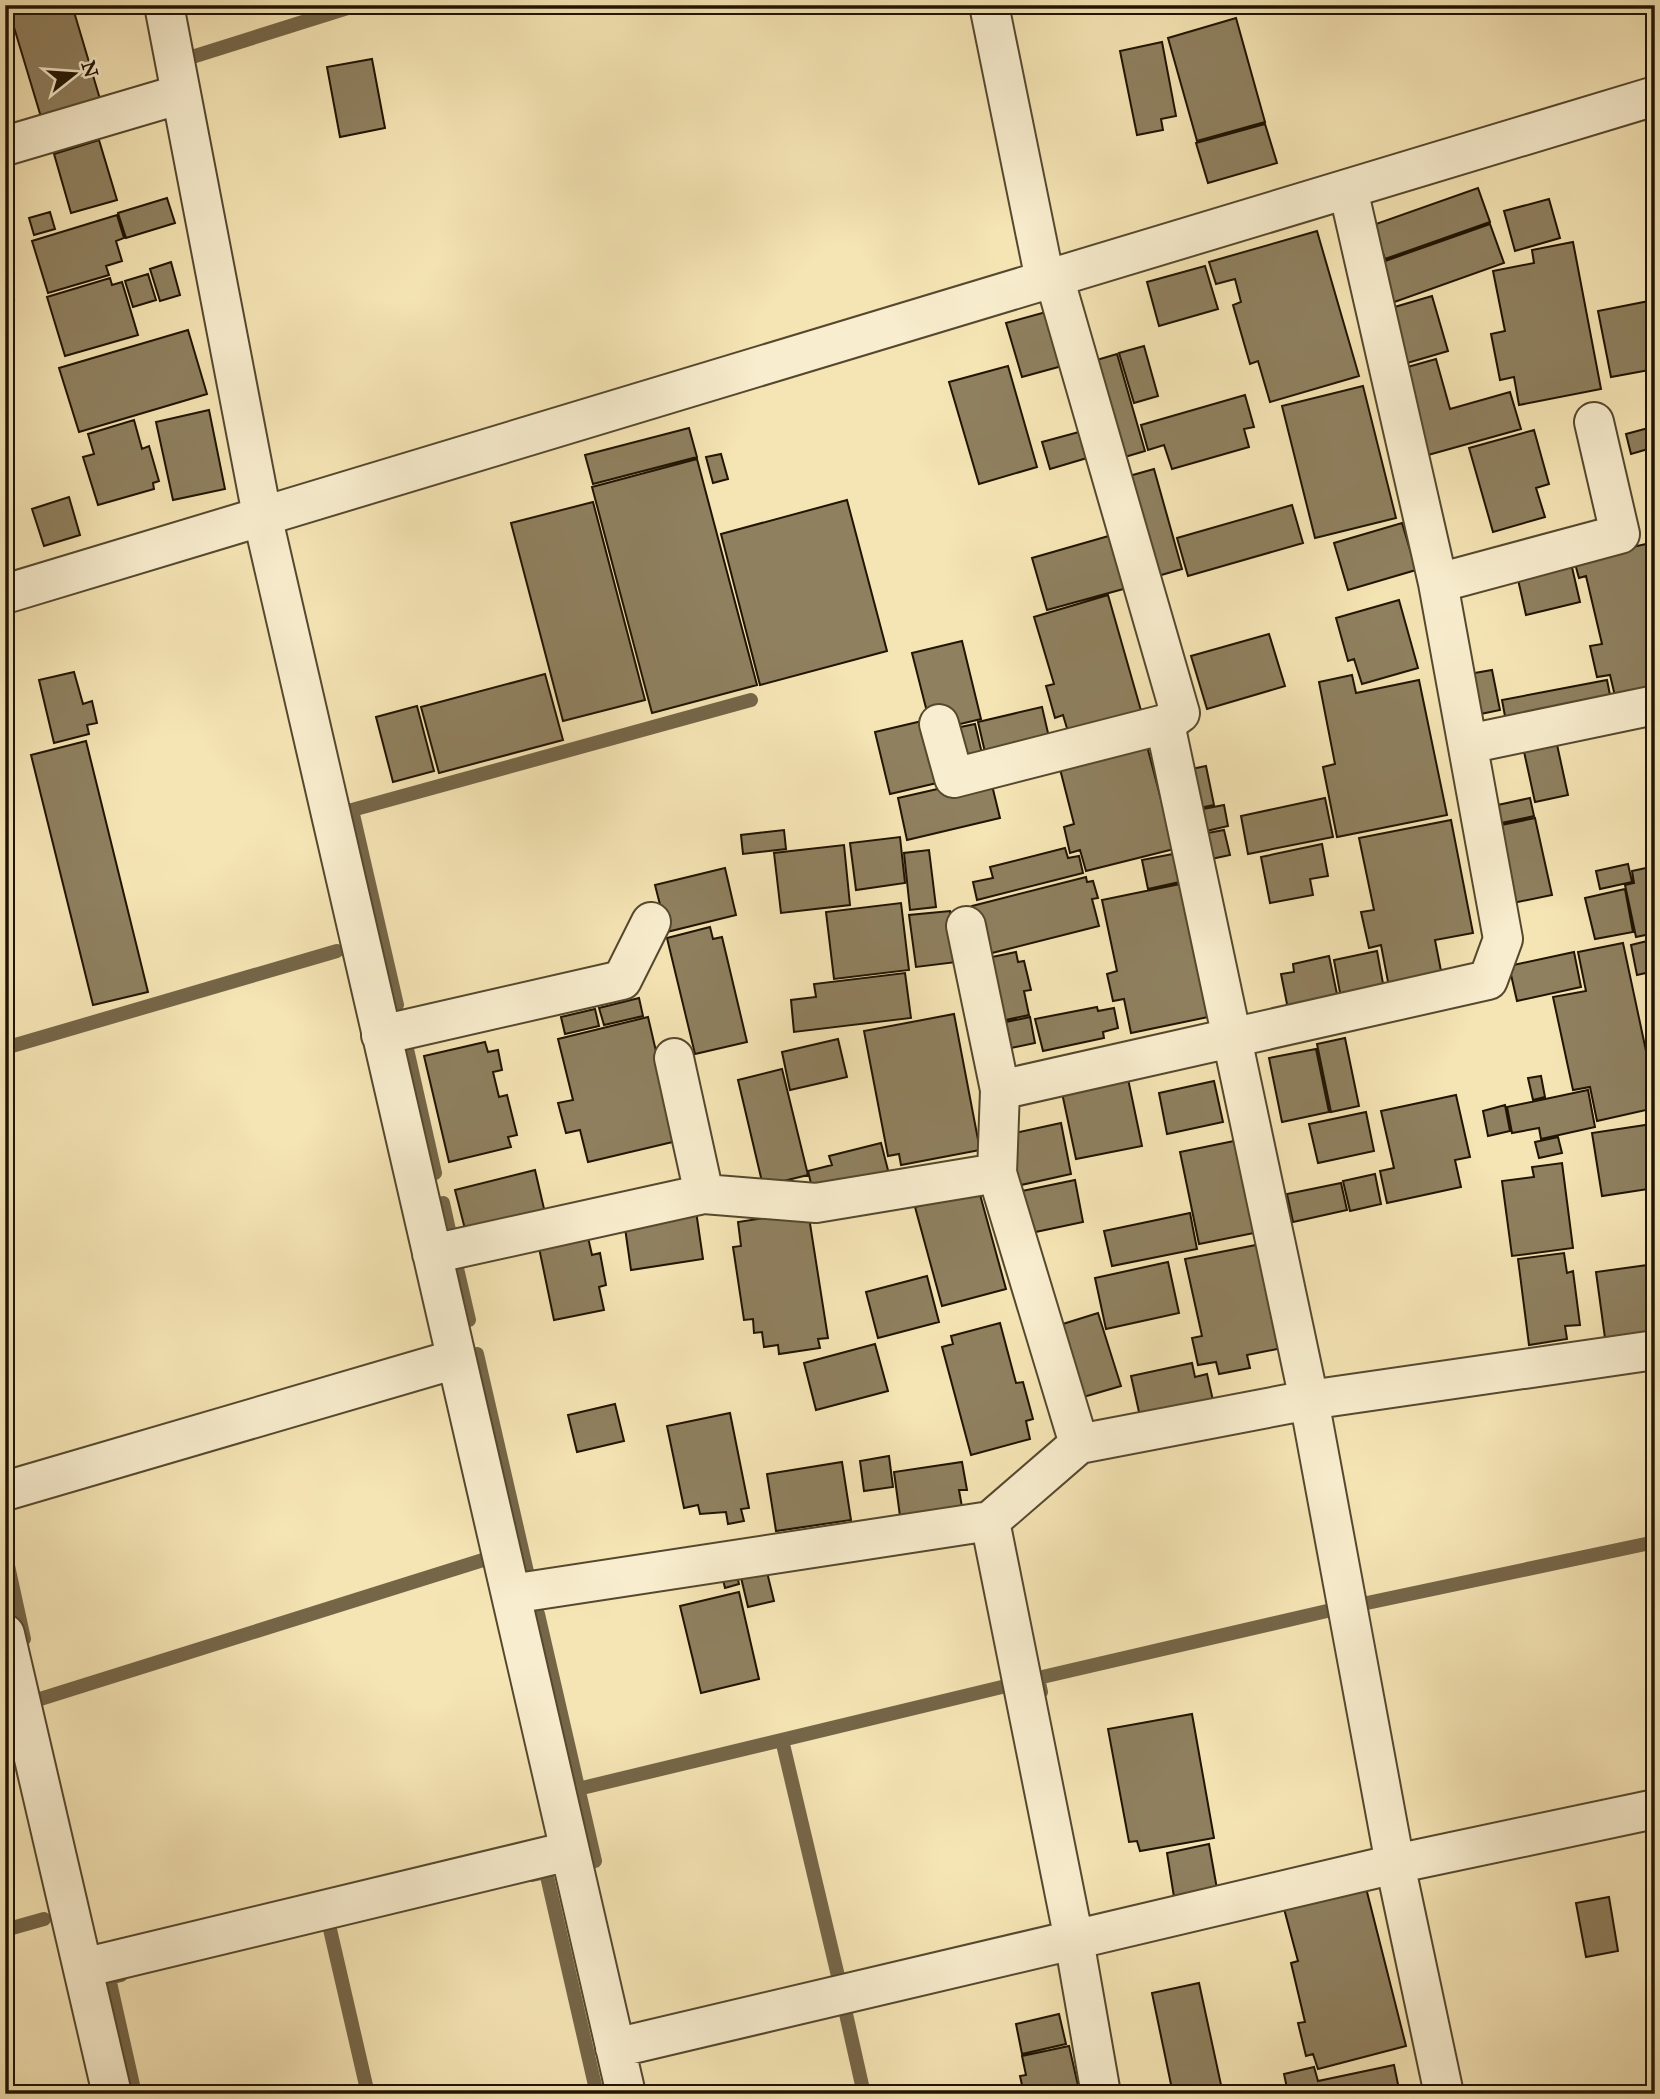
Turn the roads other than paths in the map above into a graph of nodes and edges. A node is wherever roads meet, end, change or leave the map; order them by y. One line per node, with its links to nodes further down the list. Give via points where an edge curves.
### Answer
1 (164, 5): 3 (street)
2 (989, 5): 7 (street)
3 (181, 94): 5 (street); 9 (street)
4 (1655, 96): 6 (street)
5 (5, 146)
6 (1348, 189): 7 (street); 10 (street)
7 (1050, 279): 9 (street); 14 (street, via 1180,713)
8 (1594, 422): 10 (street, via 1620,534)
9 (262, 515): 11 (street); 18 (street)
10 (1438, 583): 15 (street)
11 (5, 594)
12 (1655, 705): 15 (street)
13 (939, 724): 14 (street, via 954,778)
14 (1166, 724): 19 (street)
15 (1468, 744): 19 (street, via 1503,939 1488,980)
16 (651, 922): 18 (street, via 622,980)
17 (966, 926): 21 (street)
18 (382, 1035): 24 (street)
19 (1233, 1037): 21 (street); 27 (street)
20 (674, 1058): 23 (street)
21 (1000, 1090): 22 (street)
22 (996, 1173): 23 (street, via 816,1203); 28 (street)
23 (704, 1194): 24 (street)
24 (432, 1254): 26 (street)
25 (1655, 1350): 27 (street)
26 (456, 1359): 29 (street); 31 (street)
27 (1309, 1400): 28 (street); 35 (street)
28 (1079, 1444): 30 (street)
29 (5, 1491)
30 (990, 1521): 31 (street); 36 (street)
31 (511, 1594): 34 (street)
32 (5, 1634): 37 (street)
33 (1655, 1808): 35 (street)
34 (569, 1851): 37 (street); 38 (street)
35 (1395, 1864): 36 (street); 42 (street)
36 (1074, 1940): 38 (street); 41 (street)
37 (83, 1968): 39 (street)
38 (615, 2048): 40 (street)
39 (112, 2094)
40 (626, 2094)
41 (1101, 2094)
42 (1444, 2094)

